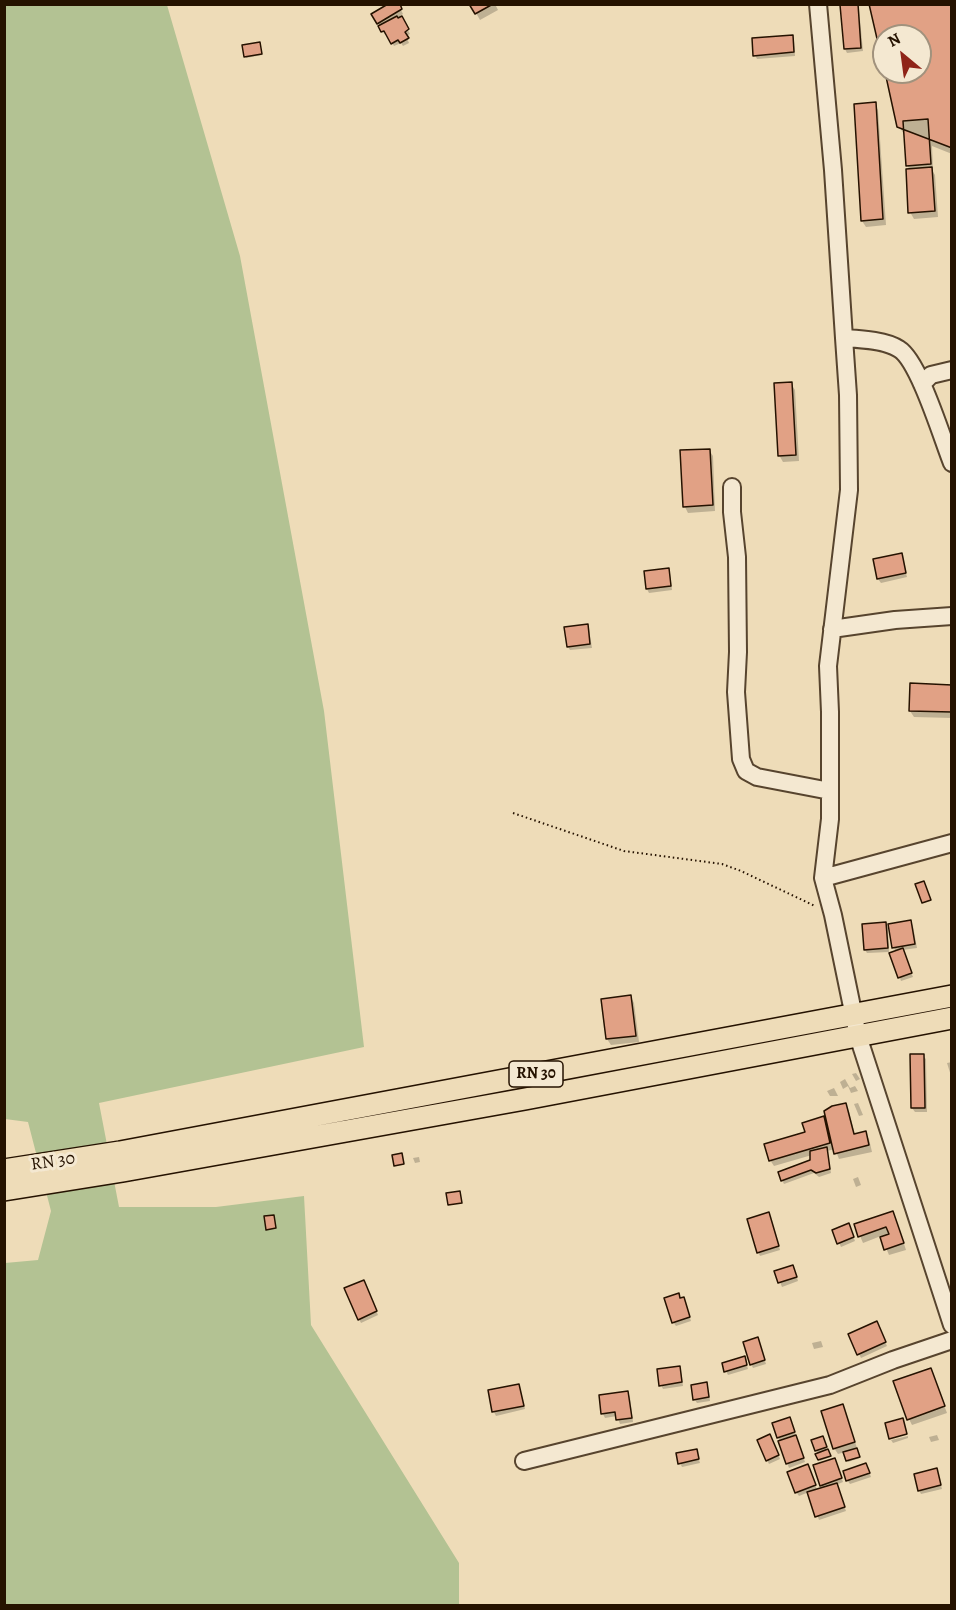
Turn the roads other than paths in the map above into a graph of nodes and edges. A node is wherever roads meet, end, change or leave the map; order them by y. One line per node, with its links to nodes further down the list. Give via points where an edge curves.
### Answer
1 (818, 4): 2 (street)
2 (844, 338): 4 (street, via 899,348); 8 (street, via 849,490)
3 (951, 370): 4 (street, via 931,375)
4 (922, 384): 5 (street)
5 (951, 463)
6 (732, 487): 9 (street, via 741,759 746,771 757,777)
7 (951, 616): 8 (street)
8 (832, 629): 9 (street, via 828,666)
9 (830, 791): 11 (street)
10 (951, 843): 11 (street)
11 (823, 878): 13 (street)
12 (951, 996): 13 (main road, RN 30 / RN 30)
13 (855, 1015): 15 (street); 16 (main road, RN 30 / RN 30)
14 (951, 1018): 15 (main road, RN 30)
15 (858, 1036): 16 (main road, RN 30, via 525,1099); 20 (street)
16 (121, 1162): 18 (main road, RN 30 / RN 30)
17 (4, 1170): 18 (main road, RN 30 / RN 30)
18 (34, 1176): 19 (main road, RN 30)
19 (4, 1190)
20 (951, 1325)
21 (951, 1340): 22 (street, via 830,1385)
22 (524, 1461)

